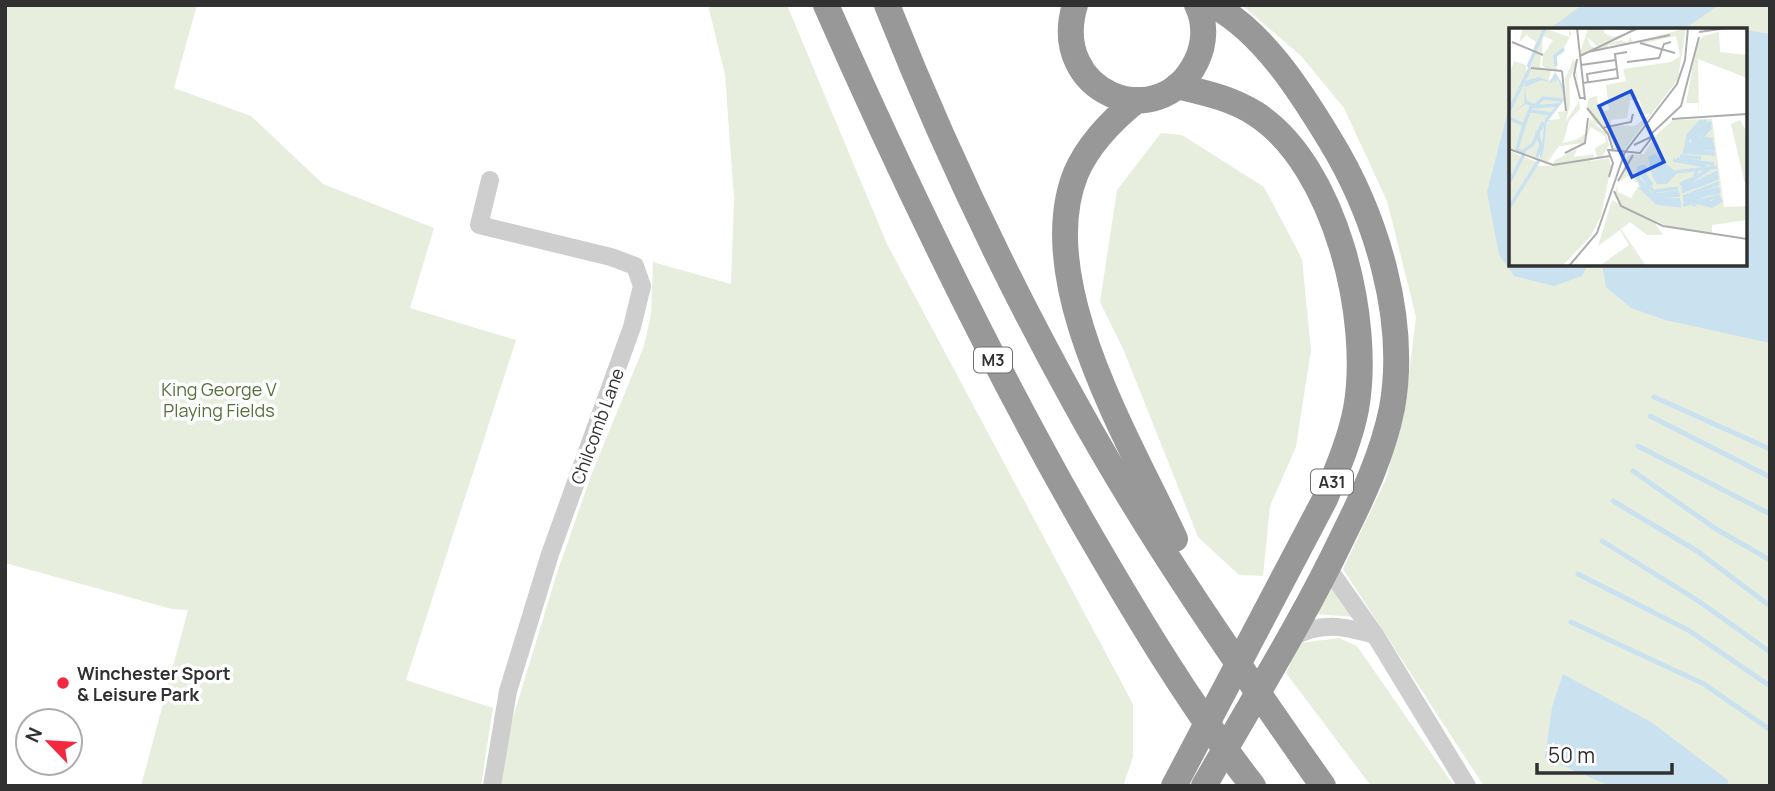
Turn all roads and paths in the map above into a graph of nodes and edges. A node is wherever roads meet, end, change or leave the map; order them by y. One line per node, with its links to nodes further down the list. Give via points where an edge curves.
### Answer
1 (827, 5): 13 (highway, M3, via 973,322 1121,589)
2 (887, 5): 12 (highway, via 970,198 1075,404)
3 (1074, 5): 7 (highway, via 1070,47 1079,68 1094,86 1114,97)
4 (1198, 5): 6 (highway, via 1204,33 1200,53)
5 (1213, 5): 9 (highway, A31, via 1229,14 1264,49 1346,166 1382,268 1392,315 1396,364 1392,408 1378,457)
6 (1177, 86): 7 (highway); 15 (highway, A31, via 1229,99 1259,116 1285,139 1306,169 1335,230 1350,276 1360,362 1356,408 1325,499)
7 (1137, 100): 12 (highway, via 1087,151 1076,174 1068,208 1070,284 1082,334 1100,377)
8 (489, 180): 14 (street, Chilcomb Lane, via 479,225 611,257 635,266 642,286 508,691)
9 (1328, 568): 10 (street); 11 (highway, A31)
10 (1375, 635): 11 (street, via 1337,625 1309,628); 18 (street)
11 (1288, 639): 16 (highway, A31)
12 (1222, 640): 17 (highway)
13 (1247, 778)
14 (492, 786)
15 (1174, 786)
16 (1204, 786)
17 (1323, 786)
18 (1467, 786)

